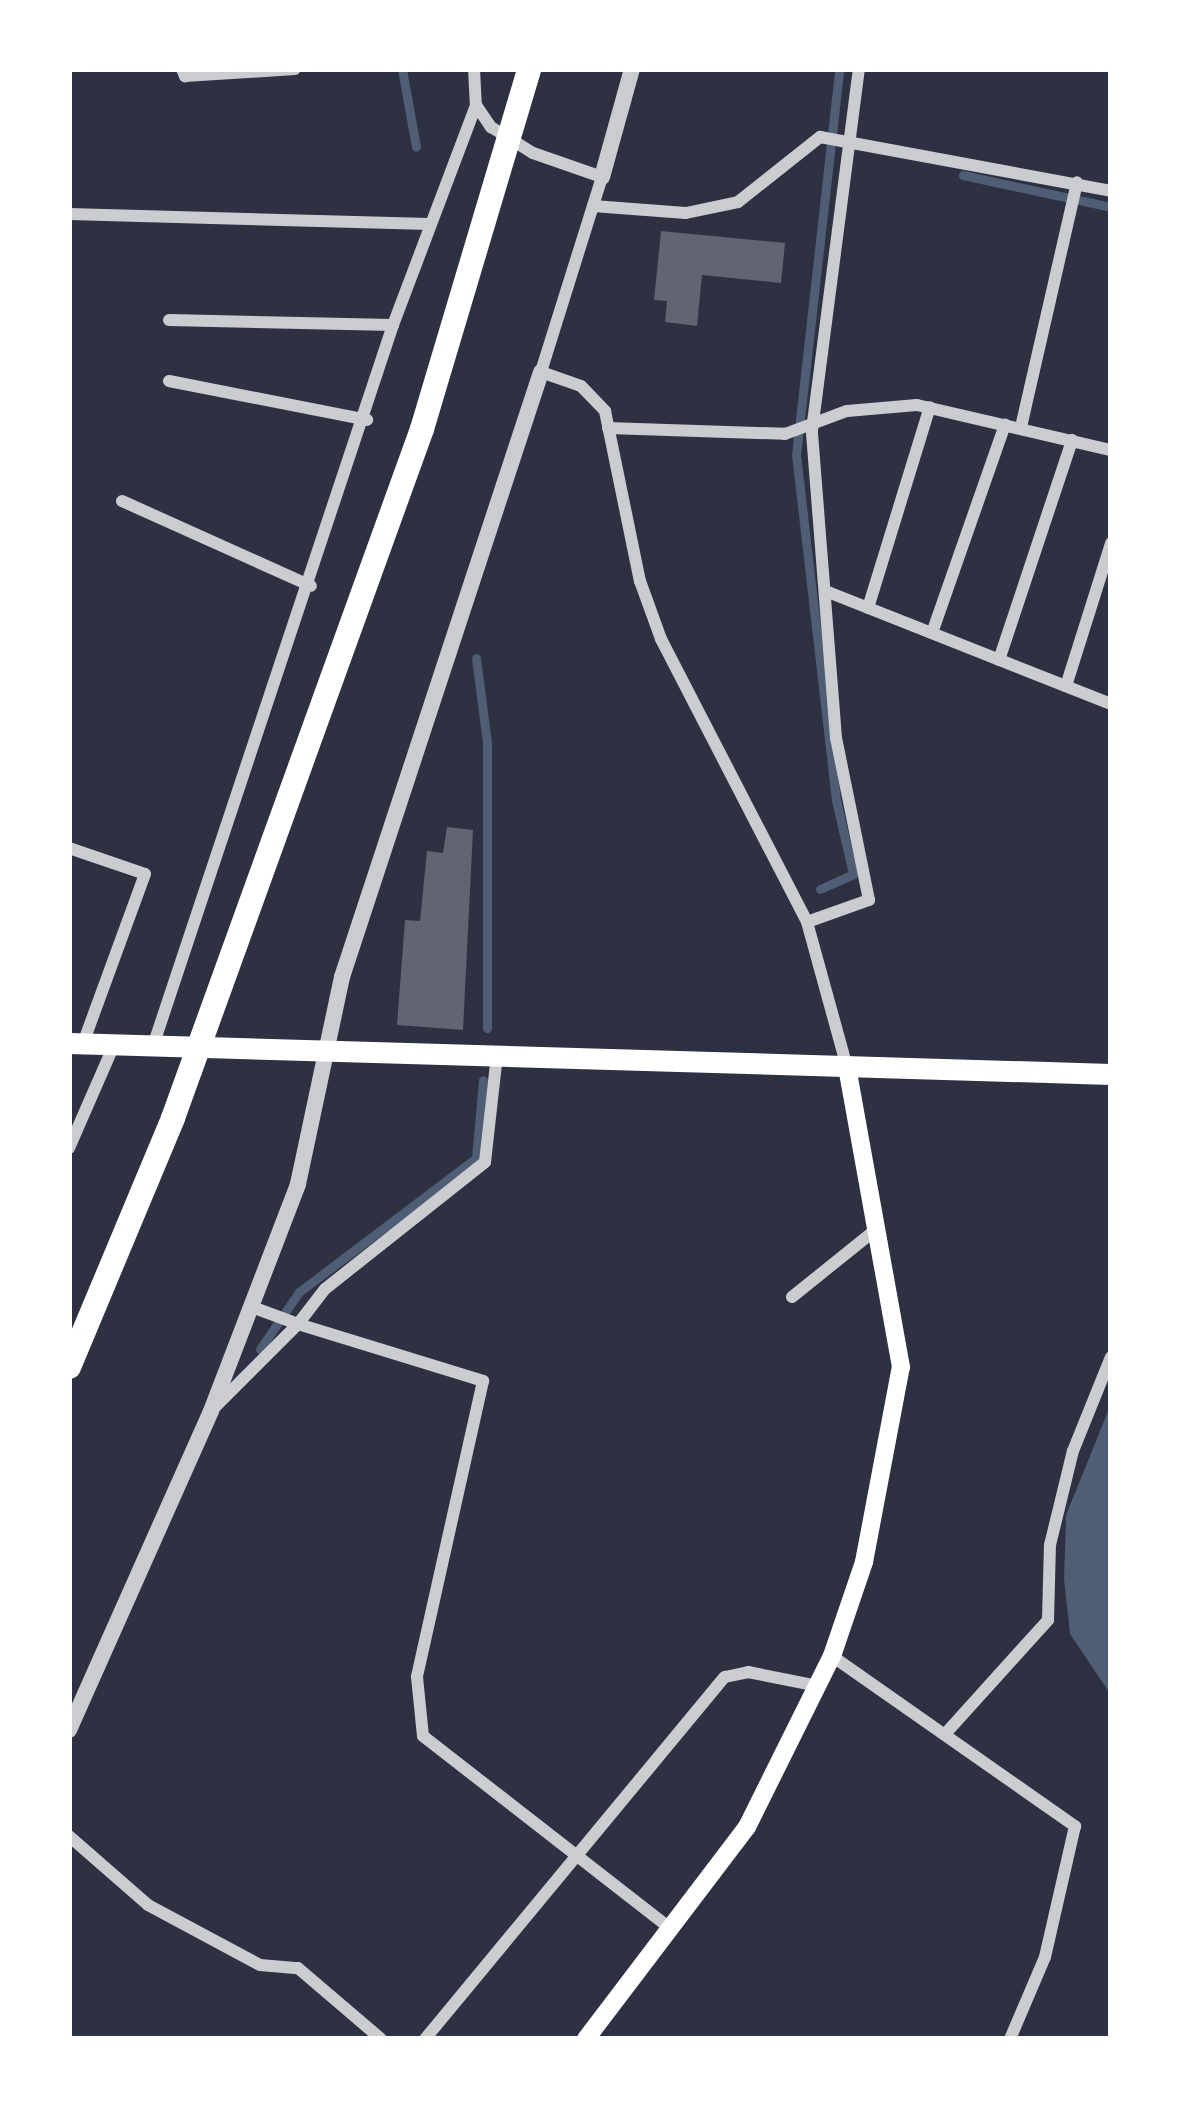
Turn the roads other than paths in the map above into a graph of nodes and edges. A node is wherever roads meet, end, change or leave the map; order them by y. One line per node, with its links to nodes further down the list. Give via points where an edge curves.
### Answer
1 (182, 69): 2 (street, via 185,76)
2 (295, 69)
3 (474, 69): 7 (street)
4 (529, 69): 51 (highway, via 422,429 173,1118)
5 (632, 69): 9 (street)
6 (859, 69): 8 (street)
7 (476, 105): 9 (street, via 491,127 533,153); 14 (street)
8 (834, 138): 10 (street); 12 (street, via 738,202 686,213); 24 (street)
9 (602, 177): 12 (street)
10 (1077, 182): 11 (street); 22 (street)
11 (1111, 191)
12 (593, 206): 17 (street)
13 (69, 214): 14 (street)
14 (429, 224): 16 (street)
15 (169, 320): 16 (street)
16 (393, 326): 20 (street)
17 (541, 372): 23 (street, via 581,386 605,411); 41 (street, via 342,977)
18 (169, 381): 20 (street)
19 (930, 407): 21 (street); 24 (street, via 847,411); 31 (street)
20 (367, 420): 29 (street)
21 (1005, 424): 22 (street); 32 (street)
22 (1021, 427): 25 (street)
23 (608, 428): 24 (street); 37 (street, via 661,639)
24 (808, 432): 30 (street)
25 (1072, 440): 26 (street); 33 (street)
26 (1111, 449)
27 (122, 501): 29 (street)
28 (1111, 543): 34 (street)
29 (311, 586): 40 (street)
30 (829, 592): 31 (street); 37 (street, via 836,738 869,900)
31 (868, 608): 32 (street)
32 (932, 633): 33 (street)
33 (999, 659): 34 (street)
34 (1066, 686): 35 (street)
35 (1111, 704)
36 (69, 848): 38 (street, via 145,874)
37 (807, 922): 43 (street)
38 (76, 1043): 39 (main road)
39 (114, 1045): 40 (main road); 45 (street)
40 (153, 1046): 41 (main road)
41 (326, 1050): 42 (main road); 48 (street, via 307,1156)
42 (497, 1054): 43 (main road); 49 (street, via 484,1162)
43 (847, 1067): 44 (main road); 46 (main road)
44 (1111, 1074)
45 (69, 1148)
46 (874, 1231): 47 (street); 53 (main road, via 901,1367 899,1401 864,1562)
47 (792, 1297)
48 (252, 1306): 49 (street); 52 (street)
49 (294, 1323): 52 (street); 58 (street, via 483,1381 416,1678 423,1736)
50 (1111, 1357): 56 (street, via 1054,1526 1048,1620)
51 (69, 1367)
52 (211, 1411): 55 (street)
53 (832, 1655): 54 (main road); 56 (street)
54 (818, 1686): 58 (street, via 748,1672 725,1677); 59 (main road, via 747,1827)
55 (69, 1730)
56 (946, 1733): 63 (street, via 1076,1826 1045,1957)
57 (69, 1836): 60 (street, via 148,1905 260,1965 298,1968)
58 (576, 1856): 59 (street); 61 (street)
59 (668, 1927): 62 (main road)
60 (381, 2039)
61 (425, 2039)
62 (586, 2039)
63 (1010, 2039)

